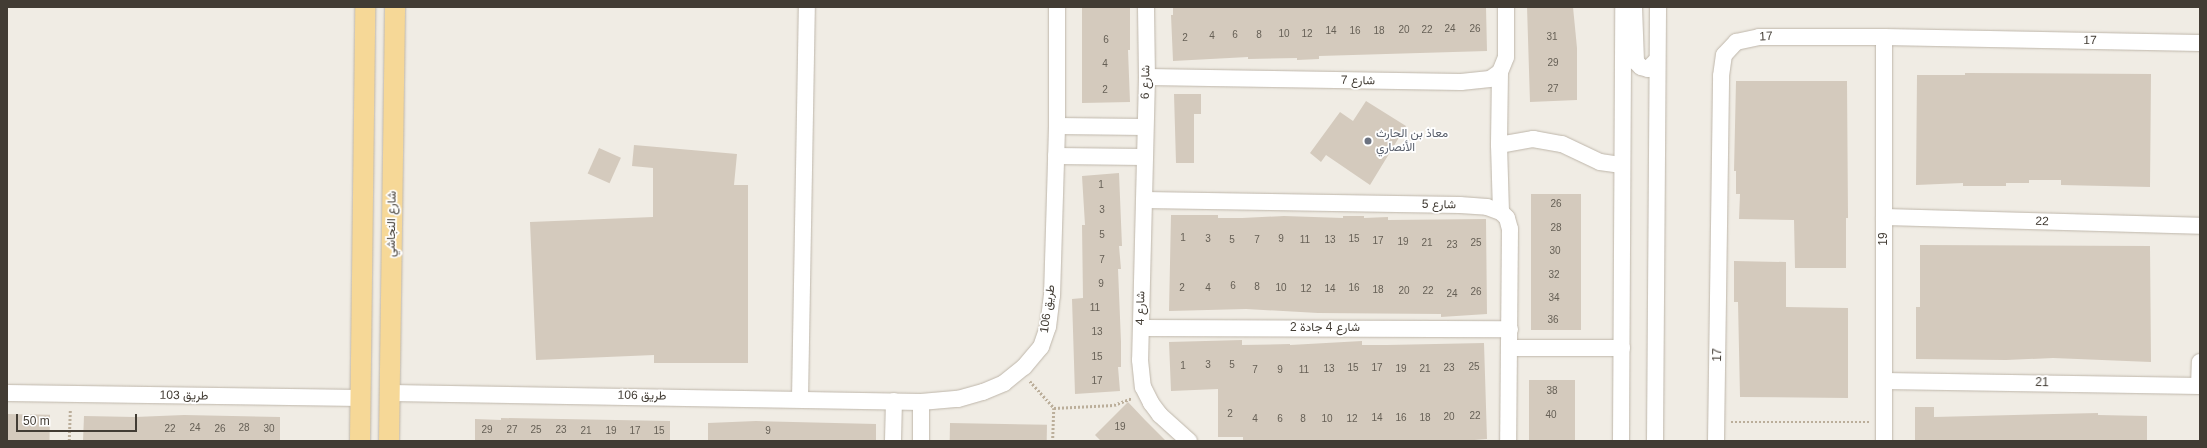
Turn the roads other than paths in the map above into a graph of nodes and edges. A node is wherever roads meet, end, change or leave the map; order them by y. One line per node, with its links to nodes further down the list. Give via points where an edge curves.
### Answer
1 (365, 7): 13 (main road)
2 (395, 7): 14 (main road, شارع النجاشي)
3 (807, 7): 39 (street)
4 (1056, 7): 19 (street, طريق 106)
5 (1146, 7): 16 (street, شارع 6)
6 (1506, 7): 15 (street, via 1506,57)
7 (1623, 7): 24 (street)
8 (1634, 7): 12 (street, via 1636,62 1641,67 1648,68)
9 (1658, 7): 12 (street)
10 (1884, 37): 11 (street, 17); 27 (street, 19); 50 (street, 17, via 1759,37 1736,42 1724,55 1721,76)
11 (2200, 43)
12 (1656, 61): 49 (street)
13 (364, 62): 14 (main road, via 376,71); 18 (main road)
14 (394, 65): 17 (main road, شارع النجاشي)
15 (1500, 72): 16 (street, شارع 7, via 1490,79 1461,82); 21 (street)
16 (1147, 77): 20 (street, شارع 6)
17 (394, 118): 18 (main road, via 380,113 368,116); 37 (main road, شارع النجاشي)
18 (364, 120): 38 (main road)
19 (1057, 126): 20 (street); 22 (street, طريق 106)
20 (1145, 127): 23 (street, شارع 6)
21 (1499, 145): 24 (street, via 1533,140 1562,144 1600,162); 26 (street)
22 (1056, 156): 23 (street); 41 (street, طريق 106, via 1052,296 1048,327 1041,347 1004,383 983,392 958,398)
23 (1144, 157): 25 (street, شارع 4)
24 (1622, 165): 32 (street)
25 (1144, 200): 26 (street, شارع 5, via 1460,205 1487,206); 29 (street, شارع 4)
26 (1502, 212): 30 (street, via 1510,229)
27 (1884, 217): 28 (street, 22); 34 (street, 19)
28 (2200, 226)
29 (1141, 328): 30 (street, شارع 4 جادة 2); 46 (street, شارع 4, via 1140,360 1143,387 1160,415)
30 (1510, 329): 31 (street)
31 (1510, 348): 32 (street); 47 (street)
32 (1622, 348): 48 (street)
33 (2200, 362): 35 (street)
34 (1884, 381): 35 (street, 21); 51 (street, 19)
35 (2200, 386)
36 (7, 393): 38 (street, طريق 103)
37 (390, 393): 39 (street, طريق 106); 43 (main road, شارع النجاشي)
38 (360, 398): 42 (main road)
39 (800, 398): 40 (street, طريق 106)
40 (894, 401): 41 (street, طريق 106); 44 (street)
41 (921, 402): 45 (street)
42 (360, 441)
43 (389, 441)
44 (893, 441)
45 (921, 441)
46 (1188, 441)
47 (1508, 441)
48 (1621, 441)
49 (1655, 441)
50 (1716, 441)
51 (1884, 441)

